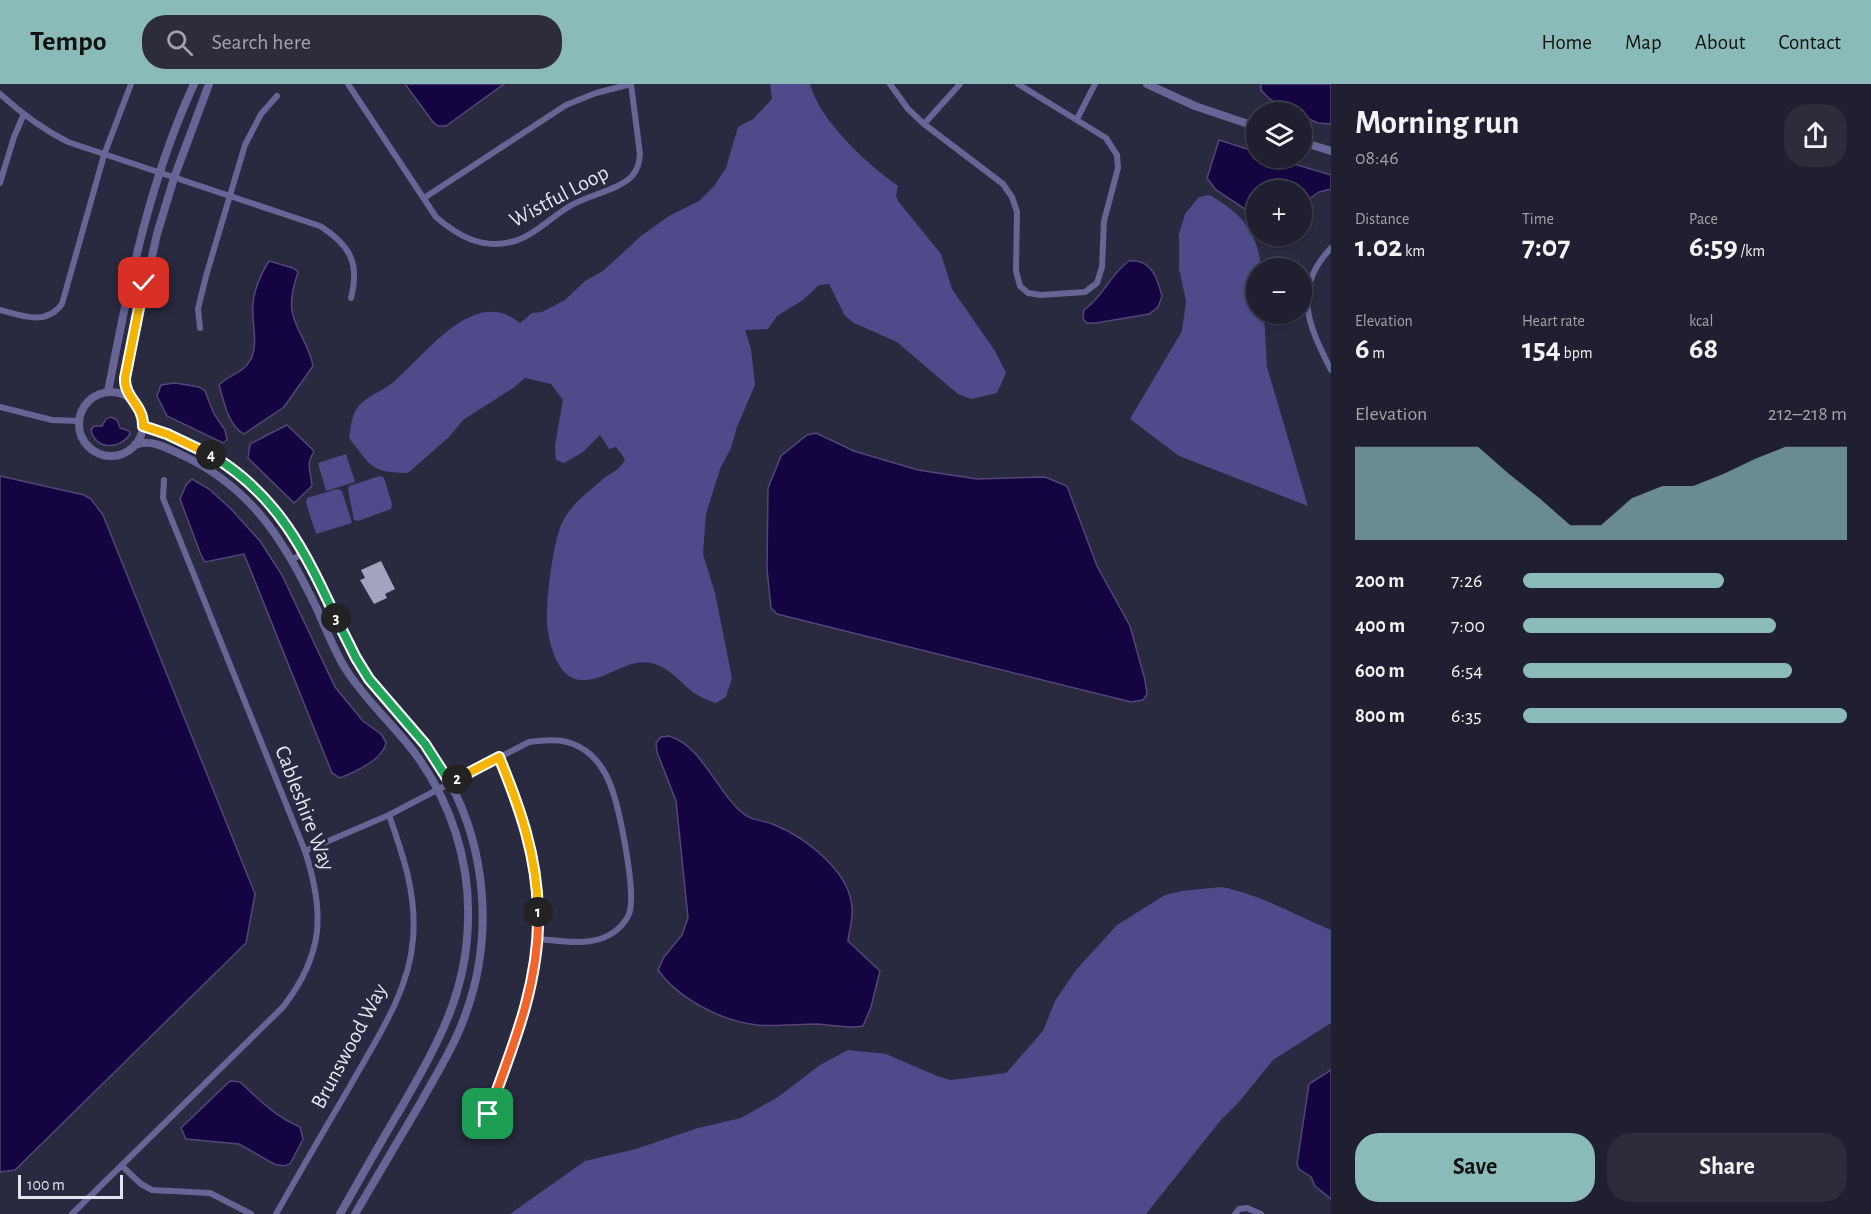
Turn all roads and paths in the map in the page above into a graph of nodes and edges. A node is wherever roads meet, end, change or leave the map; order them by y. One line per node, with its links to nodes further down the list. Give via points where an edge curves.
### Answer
1 (131, 84): 19 (street)
2 (194, 84): 20 (street)
3 (209, 84): 21 (street)
4 (348, 84): 24 (street, Wistful Loop)
5 (631, 84): 24 (street, via 566,105); 24 (street, Wistful Loop, via 639,165 620,185 571,205 512,242 472,241 455,233 436,217)
6 (890, 84): 16 (street, via 908,110)
7 (960, 84): 16 (street)
8 (1018, 84): 14 (street)
9 (1095, 84): 14 (street)
10 (1147, 84): 15 (street, via 1195,106)
11 (0, 94): 13 (street)
12 (277, 96): 23 (street, via 261,114 245,145)
13 (23, 116): 19 (street, via 68,142); 22 (street)
14 (1077, 119): 16 (street, via 1106,138 1117,155 1118,168 1104,221 1102,267 1097,283 1085,292 1041,295 1028,293 1020,286 1016,271 1017,212 1012,197 1003,184)
15 (1246, 122)
16 (924, 124)
17 (1312, 145): 18 (street)
18 (1331, 152)
19 (104, 155): 20 (street); 27 (street, via 62,304 36,319)
20 (160, 173): 21 (street); 30 (street, via 135,258)
21 (174, 178): 23 (street); 31 (street, via 134,329 125,378)
22 (0, 183)
23 (229, 196): 26 (street, via 320,226 334,235 349,252 355,268); 28 (street, via 198,309)
24 (424, 198)
25 (1331, 248): 29 (street, via 1316,268 1306,311)
26 (351, 298)
27 (0, 310)
28 (200, 328)
29 (1331, 370)
30 (108, 392): 31 (street); 33 (street, via 87,402)
31 (129, 396): 34 (street, via 142,413)
32 (0, 407): 33 (street, via 52,420)
33 (79, 421): 35 (street, via 83,440 99,454 118,455)
34 (143, 426): 35 (street); 37 (street, via 187,442 227,465 275,508)
35 (135, 445): 38 (street, via 145,442 162,446 220,478 263,517)
36 (164, 480): 43 (street, Cableshire Way, via 163,498)
37 (306, 553): 38 (street); 40 (street, via 356,658 384,699 425,744)
38 (292, 559): 41 (street, via 344,665 367,700 415,753)
39 (499, 757): 40 (street); 44 (street, via 533,853); 44 (street, via 529,742 549,739 570,742 588,752 602,767 610,784 627,858 631,899 623,924 610,935 588,941)
40 (450, 783): 41 (street); 51 (street, via 471,837 482,889 483,920 476,980 446,1059)
41 (437, 789): 42 (street); 50 (street, via 458,841 467,889 463,974 436,1046)
42 (389, 815): 43 (street); 49 (street, Brunswood Way, via 405,859 412,894 413,939 405,977 385,1023)
43 (305, 851): 46 (street, Cableshire Way, via 318,897 319,927 303,979 283,1007)
44 (539, 939): 45 (street, via 518,1033)
45 (488, 1114)
46 (122, 1166): 47 (street, Cableshire Way); 48 (street, via 152,1190 210,1193)
47 (72, 1214)
48 (251, 1214)
49 (276, 1214)
50 (339, 1214)
51 (356, 1214)
52 (1235, 1214): 53 (street, via 1247,1208)
53 (1261, 1214)

